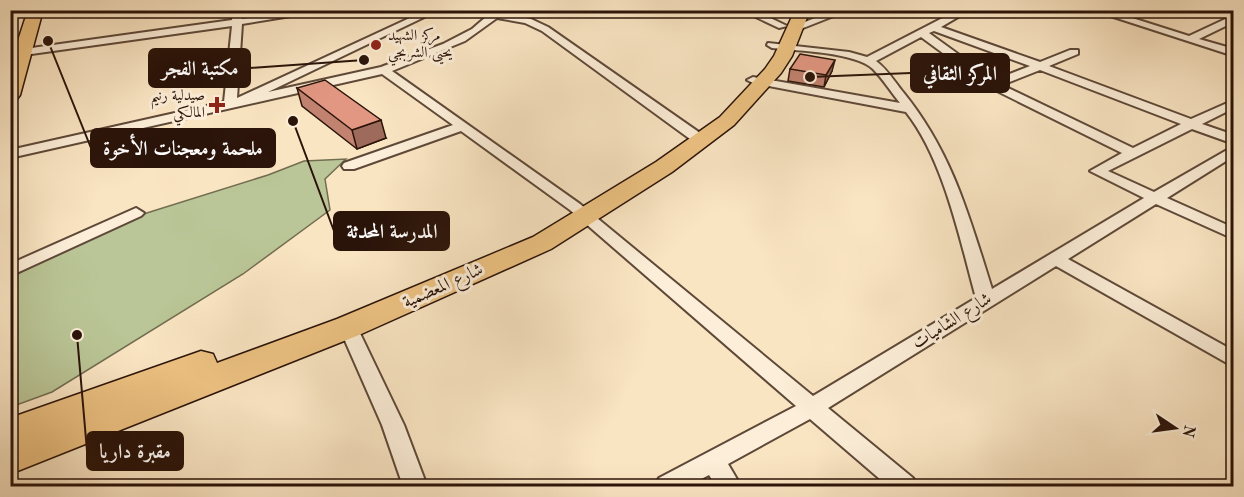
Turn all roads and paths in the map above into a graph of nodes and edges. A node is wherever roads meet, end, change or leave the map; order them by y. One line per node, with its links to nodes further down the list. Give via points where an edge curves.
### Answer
1 (25, 10): 16 (main road)
2 (36, 10): 18 (main road)
3 (238, 10): 12 (street)
4 (324, 10): 12 (street)
5 (435, 10): 27 (street)
6 (745, 10): 13 (street)
7 (845, 10): 13 (street)
8 (966, 10): 14 (street)
9 (1096, 10): 15 (street)
10 (498, 13): 22 (street, via 474,32); 31 (street, via 545,29)
11 (1233, 18): 15 (street)
12 (237, 23): 18 (street); 27 (street)
13 (788, 28): 20 (street); 23 (main road, شارع المعضمية)
14 (928, 30): 20 (street); 21 (street); 24 (street)
15 (1190, 39): 19 (street)
16 (10, 42)
17 (1074, 52): 21 (street)
18 (18, 53): 25 (main road)
19 (1233, 53)
20 (868, 61): 28 (street)
21 (1040, 66): 24 (street); 29 (street)
22 (384, 70): 27 (street); 30 (street)
23 (759, 81): 28 (street); 31 (main road, شارع المعضمية, via 720,119); 38 (main road, شارع المعضمية, via 727,121 705,138)
24 (993, 85): 35 (street)
25 (10, 95)
26 (1233, 103): 29 (street)
27 (230, 106): 34 (street)
28 (911, 109): 43 (street, via 933,144 960,212)
29 (1193, 124): 32 (street); 35 (street)
30 (462, 126): 36 (street); 38 (street)
31 (695, 136): 38 (main road, شارع المعضمية)
32 (1233, 140)
33 (1233, 150): 37 (street, شارع الشاميات)
34 (10, 154)
35 (1134, 154): 37 (street, via 1097,171)
36 (349, 166)
37 (1153, 198): 40 (street); 41 (street, شارع الشاميات)
38 (580, 212): 44 (main road, شارع المعضمية, via 542,243); 46 (street); 47 (main road, شارع المعضمية, via 364,303)
39 (135, 213): 42 (street)
40 (1233, 234)
41 (1054, 258): 43 (street, شارع الشاميات); 45 (street)
42 (10, 271)
43 (986, 300): 46 (street, شارع الشاميات)
44 (348, 327): 48 (main road, شارع المعضمية); 50 (street, via 393,425)
45 (1233, 360)
46 (811, 408): 49 (street, شارع الشاميات); 53 (street)
47 (10, 434)
48 (10, 458)
49 (714, 462): 51 (street, شارع الشاميات); 52 (street)
50 (415, 486)
51 (667, 486)
52 (729, 486)
53 (905, 486)

